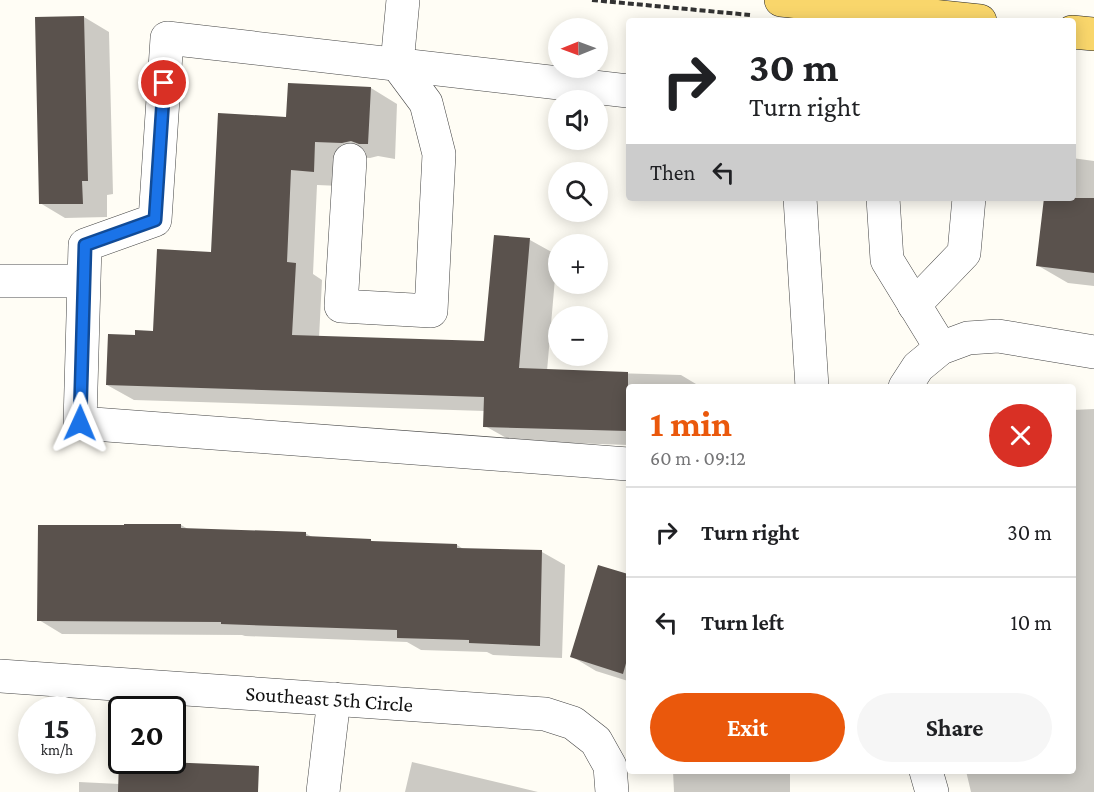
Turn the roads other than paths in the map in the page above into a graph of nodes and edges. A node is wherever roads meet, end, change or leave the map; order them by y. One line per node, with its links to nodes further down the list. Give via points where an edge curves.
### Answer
1 (403, 0): 6 (street)
2 (781, 0): 3 (main road)
3 (952, 18)
4 (1076, 32): 5 (main road)
5 (1094, 34)
6 (397, 64): 7 (street); 8 (street, via 426,103 439,154 431,311 341,306); 13 (street, via 167,38 155,220 85,245)
7 (626, 91)
8 (350, 160)
9 (800, 201): 17 (street)
10 (884, 201): 14 (street, via 887,260)
11 (969, 201): 14 (street, via 964,253)
12 (0, 281): 13 (street)
13 (83, 281): 19 (street, via 80,423)
14 (914, 306): 15 (street)
15 (941, 348): 16 (street, via 968,338 998,336); 18 (street, via 918,367)
16 (1094, 351)
17 (812, 384)
18 (907, 384)
19 (626, 464)
20 (0, 675): 21 (street, Southeast 5th Circle)
21 (334, 699): 23 (street); 24 (street, Southeast 5th Circle, via 545,714 573,723 596,741 610,766)
22 (927, 774): 25 (street)
23 (323, 792)
24 (612, 792)
25 (932, 792)

